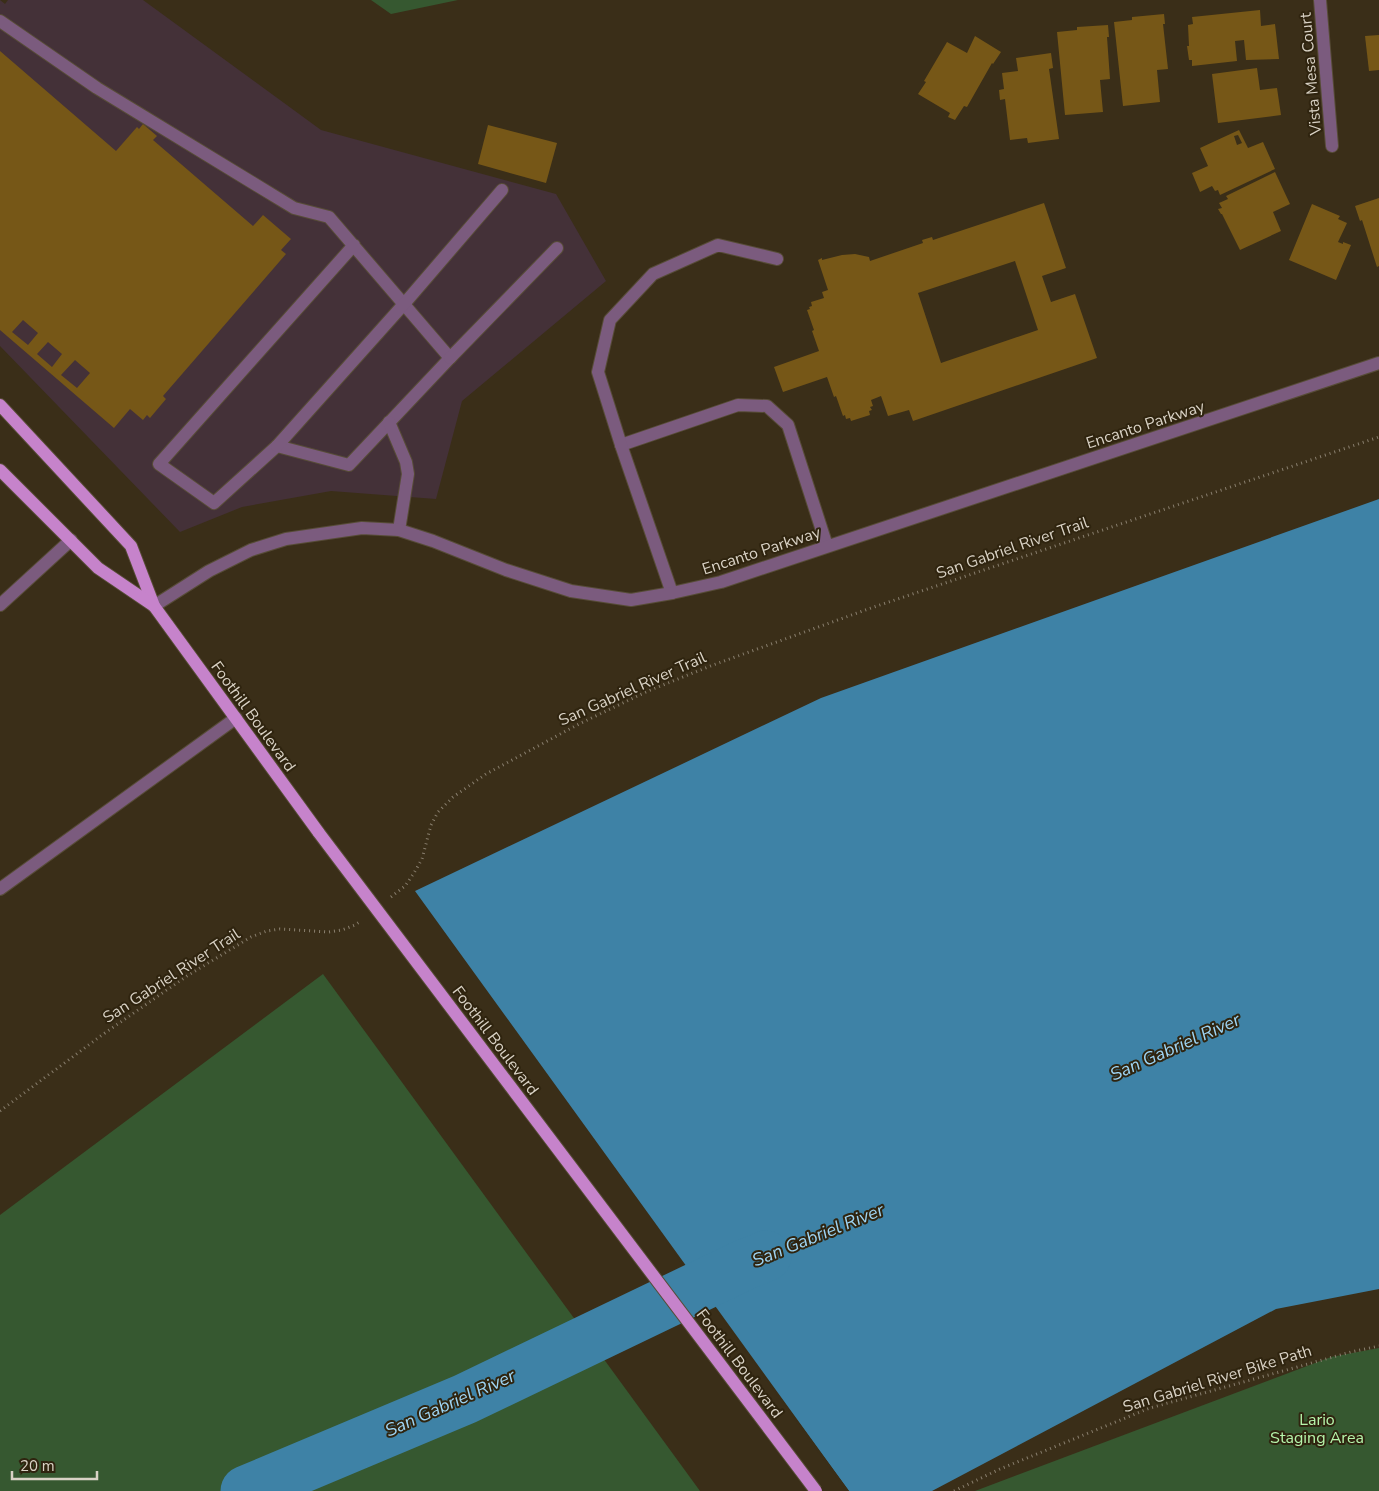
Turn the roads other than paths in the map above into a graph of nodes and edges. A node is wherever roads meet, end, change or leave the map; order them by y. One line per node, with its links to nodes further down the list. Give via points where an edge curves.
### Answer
1 (1320, 0): 3 (street, Vista Mesa Court)
2 (0, 21): 5 (street, via 97,88 294,208 329,217)
3 (1332, 146)
4 (502, 190): 8 (street)
5 (354, 245): 8 (street); 14 (street, via 160,464 214,503)
6 (557, 248): 9 (street)
7 (777, 259): 13 (street, via 718,245 654,274 610,320 598,372)
8 (404, 304): 9 (street); 14 (street)
9 (450, 358): 12 (street)
10 (1379, 363): 18 (street, Encanto Parkway)
11 (0, 405): 21 (main road, Foothill Boulevard, via 130,546)
12 (389, 422): 14 (street, via 349,465); 16 (street, via 408,474)
13 (621, 445): 18 (street, via 738,405 767,406 788,425); 19 (street)
14 (277, 446)
15 (0, 470): 17 (main road, Foothill Boulevard)
16 (399, 530): 19 (street, Encanto Parkway, via 571,591 631,600); 21 (street, Encanto Parkway, via 362,528 286,539 250,550 209,571)
17 (70, 540): 20 (street); 21 (main road, Foothill Boulevard, via 98,568)
18 (827, 546): 19 (street, Encanto Parkway, via 721,582)
19 (672, 593)
20 (0, 605)
21 (154, 606): 22 (main road, Foothill Boulevard)
22 (236, 718): 23 (street); 24 (main road, Foothill Boulevard, bridge, via 319,833)
23 (0, 889)
24 (816, 1491)

